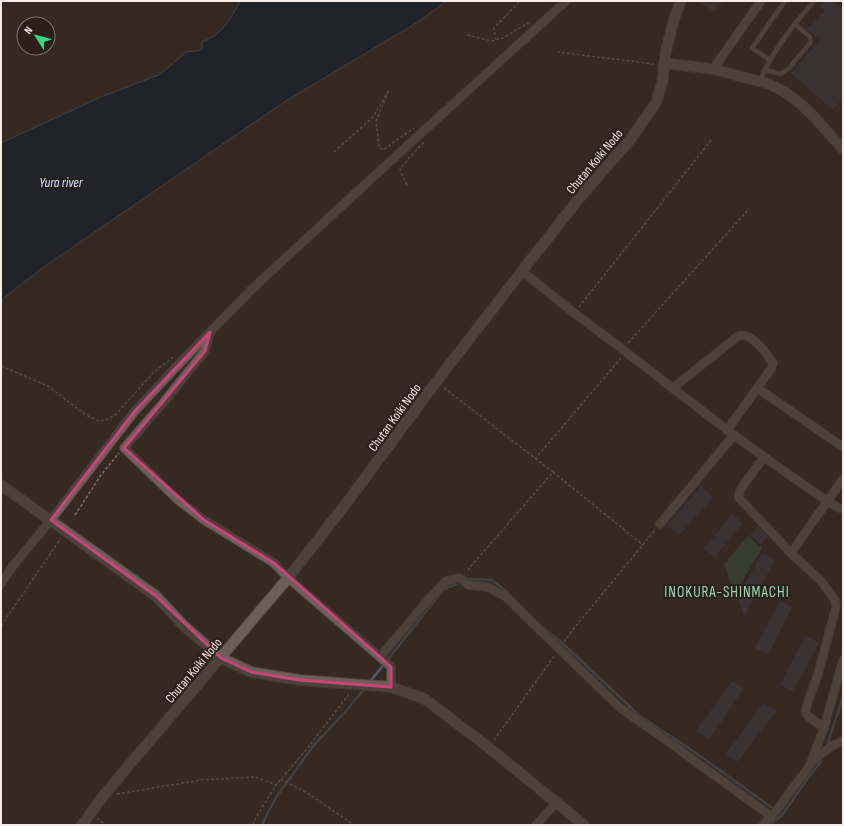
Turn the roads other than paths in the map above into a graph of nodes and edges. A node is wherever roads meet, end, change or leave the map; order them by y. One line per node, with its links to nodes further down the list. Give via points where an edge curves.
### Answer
1 (566, 1): 14 (street, via 252,289)
2 (681, 1): 8 (street, Chutan Koiki Nodo, via 674,16)
3 (761, 1): 9 (street)
4 (785, 1): 7 (lane, via 752,48)
5 (814, 1): 6 (lane)
6 (795, 24): 7 (lane); 10 (lane, via 810,37 811,42 781,74)
7 (770, 60): 10 (lane)
8 (664, 63): 9 (street); 13 (street, Chutan Koiki Nodo, via 663,79 656,103 629,141)
9 (713, 69): 11 (street)
10 (765, 70): 11 (lane)
11 (759, 81): 12 (street, via 784,92 802,105)
12 (843, 149)
13 (522, 271): 15 (street, via 574,314); 28 (street, Chutan Koiki Nodo)
14 (210, 332): 25 (street, via 135,411); 28 (street, via 205,351 124,448 178,500 204,520 274,563)
15 (673, 388): 16 (street, via 742,335 758,344 772,363 771,369); 17 (street)
16 (757, 388): 17 (street); 19 (street)
17 (727, 430): 18 (street)
18 (734, 435): 20 (street); 26 (street)
19 (843, 447)
20 (764, 457): 23 (street); 27 (street, via 740,490 739,498)
21 (843, 479): 23 (street)
22 (1, 485): 25 (street)
23 (827, 501): 24 (street); 27 (street)
24 (843, 509)
25 (49, 518): 29 (street); 31 (street, via 156,596 184,626)
26 (660, 524)
27 (791, 553): 34 (street, via 821,581 835,600 832,622 806,708 808,716)
28 (288, 578): 30 (street); 31 (street, Chutan Koiki Nodo)
29 (1, 584)
30 (380, 657): 33 (street, via 391,667); 38 (street, via 446,581 460,578 468,585 488,587 505,596 619,707)
31 (221, 658): 33 (street, via 251,672 299,680); 39 (street, Chutan Koiki Nodo, via 103,796)
32 (843, 660): 34 (street)
33 (391, 688): 37 (street, via 425,699)
34 (824, 728): 36 (street)
35 (843, 741): 36 (street, via 830,747)
36 (810, 765): 38 (street)
37 (556, 802): 40 (street); 41 (street)
38 (772, 817): 42 (street)
39 (82, 825)
40 (536, 825)
41 (584, 825)
42 (763, 825)

